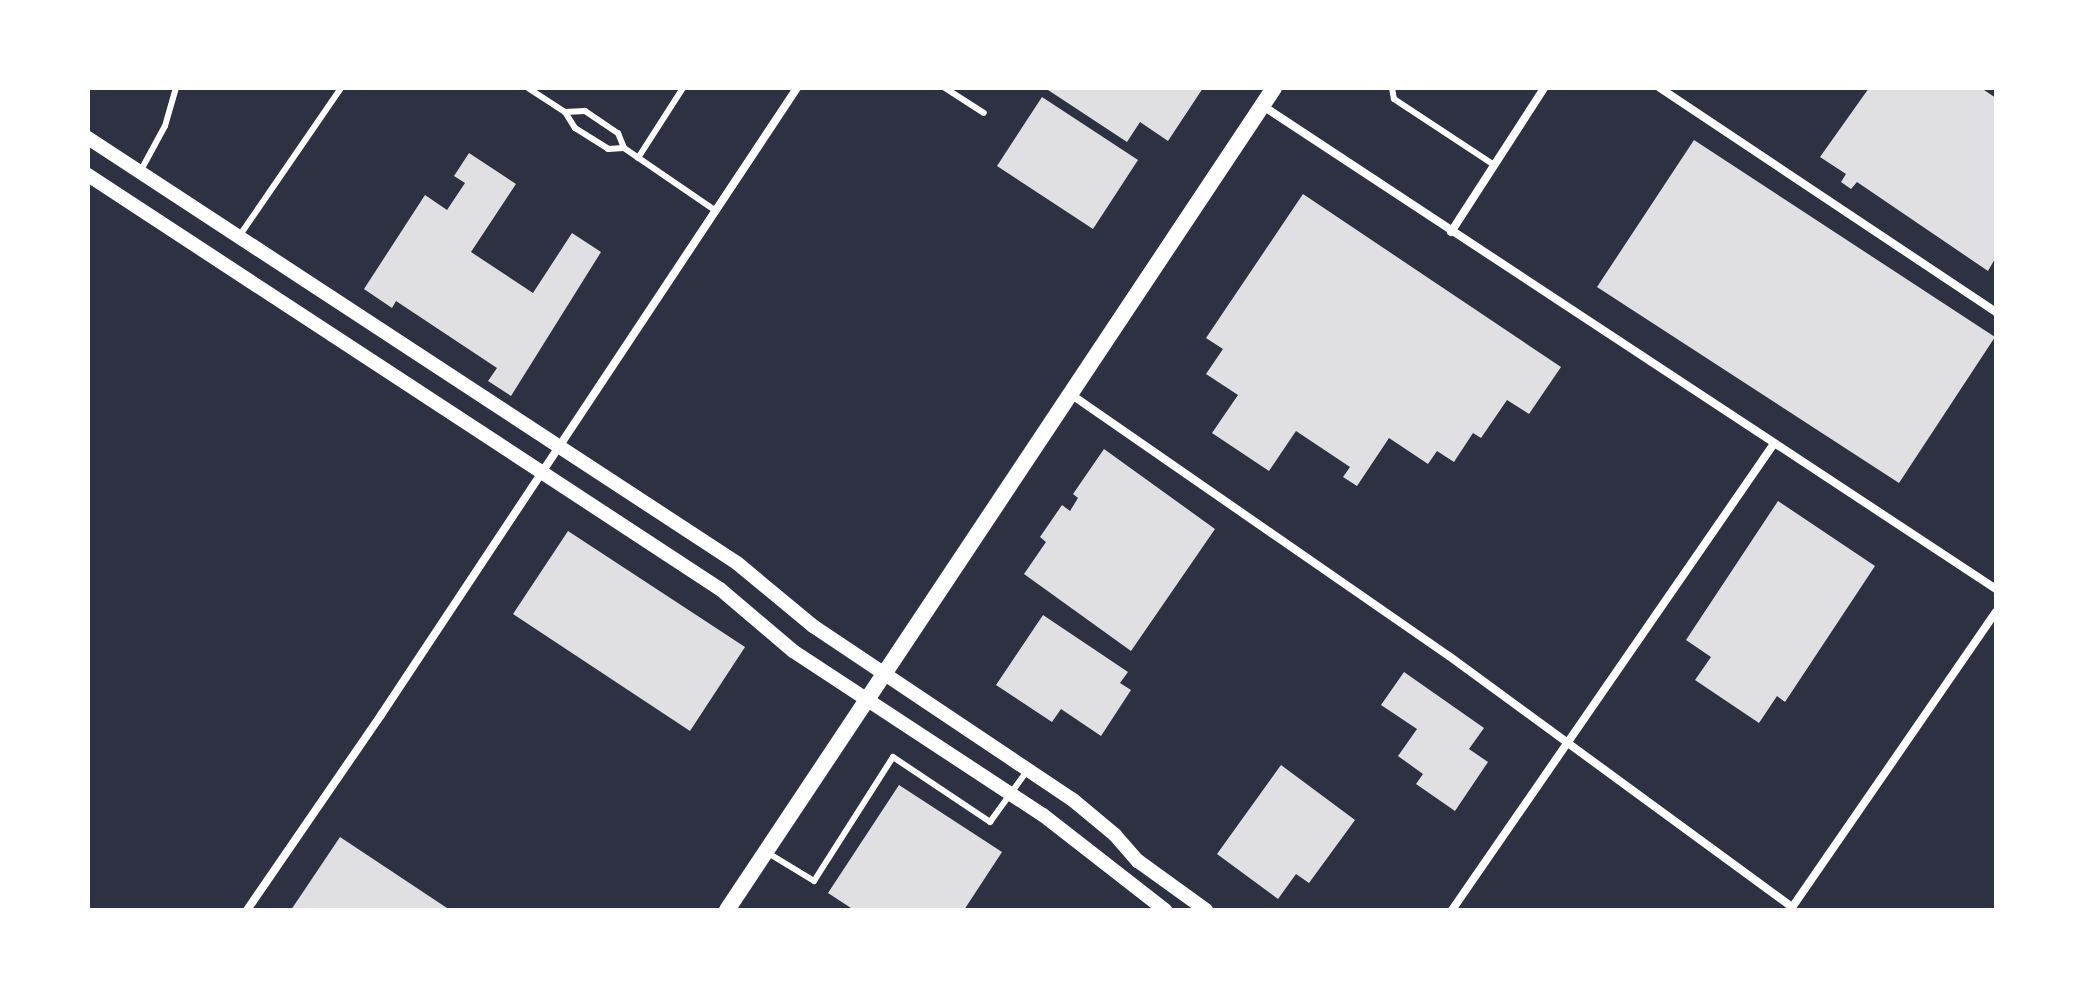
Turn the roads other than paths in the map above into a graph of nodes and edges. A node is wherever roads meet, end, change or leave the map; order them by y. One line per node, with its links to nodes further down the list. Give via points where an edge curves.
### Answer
1 (176, 88): 18 (lane, via 165,126)
2 (341, 88): 22 (lane)
3 (528, 88): 12 (lane)
4 (683, 88): 16 (lane)
5 (797, 88): 20 (street)
6 (945, 88): 13 (lane)
7 (1274, 88): 11 (main road)
8 (1392, 88): 17 (lane, via 1394,99)
9 (1660, 88): 23 (street)
10 (1541, 89): 17 (street)
11 (1262, 105): 21 (street); 24 (main road)
12 (565, 112): 15 (lane, via 575,128 608,149); 15 (lane, via 585,111 618,133)
13 (984, 113)
14 (88, 138): 18 (street)
15 (624, 148): 16 (lane)
16 (638, 158): 20 (lane)
17 (1494, 165): 21 (street)
18 (140, 172): 22 (street)
19 (88, 175): 27 (street)
20 (716, 211): 26 (street)
21 (1451, 232): 25 (street)
22 (240, 235): 26 (street)
23 (1996, 312)
24 (1069, 393): 30 (main road); 32 (street)
25 (1773, 445): 28 (street); 32 (street)
26 (558, 447): 27 (street); 30 (street, via 737,563 813,626)
27 (543, 472): 31 (street, via 720,589 793,651); 37 (street)
28 (1996, 589)
29 (1996, 612): 36 (street)
30 (884, 673): 31 (main road); 33 (street)
31 (867, 698): 34 (street); 35 (main road)
32 (1569, 742): 36 (street); 41 (street)
33 (1027, 771): 34 (lane); 40 (street, via 1073,800 1138,861)
34 (1011, 794): 35 (lane, via 990,822 893,757 814,881); 39 (street)
35 (766, 851): 38 (main road)
36 (1791, 908)
37 (247, 910)
38 (727, 910)
39 (1165, 910)
40 (1206, 910)
41 (1452, 910)

